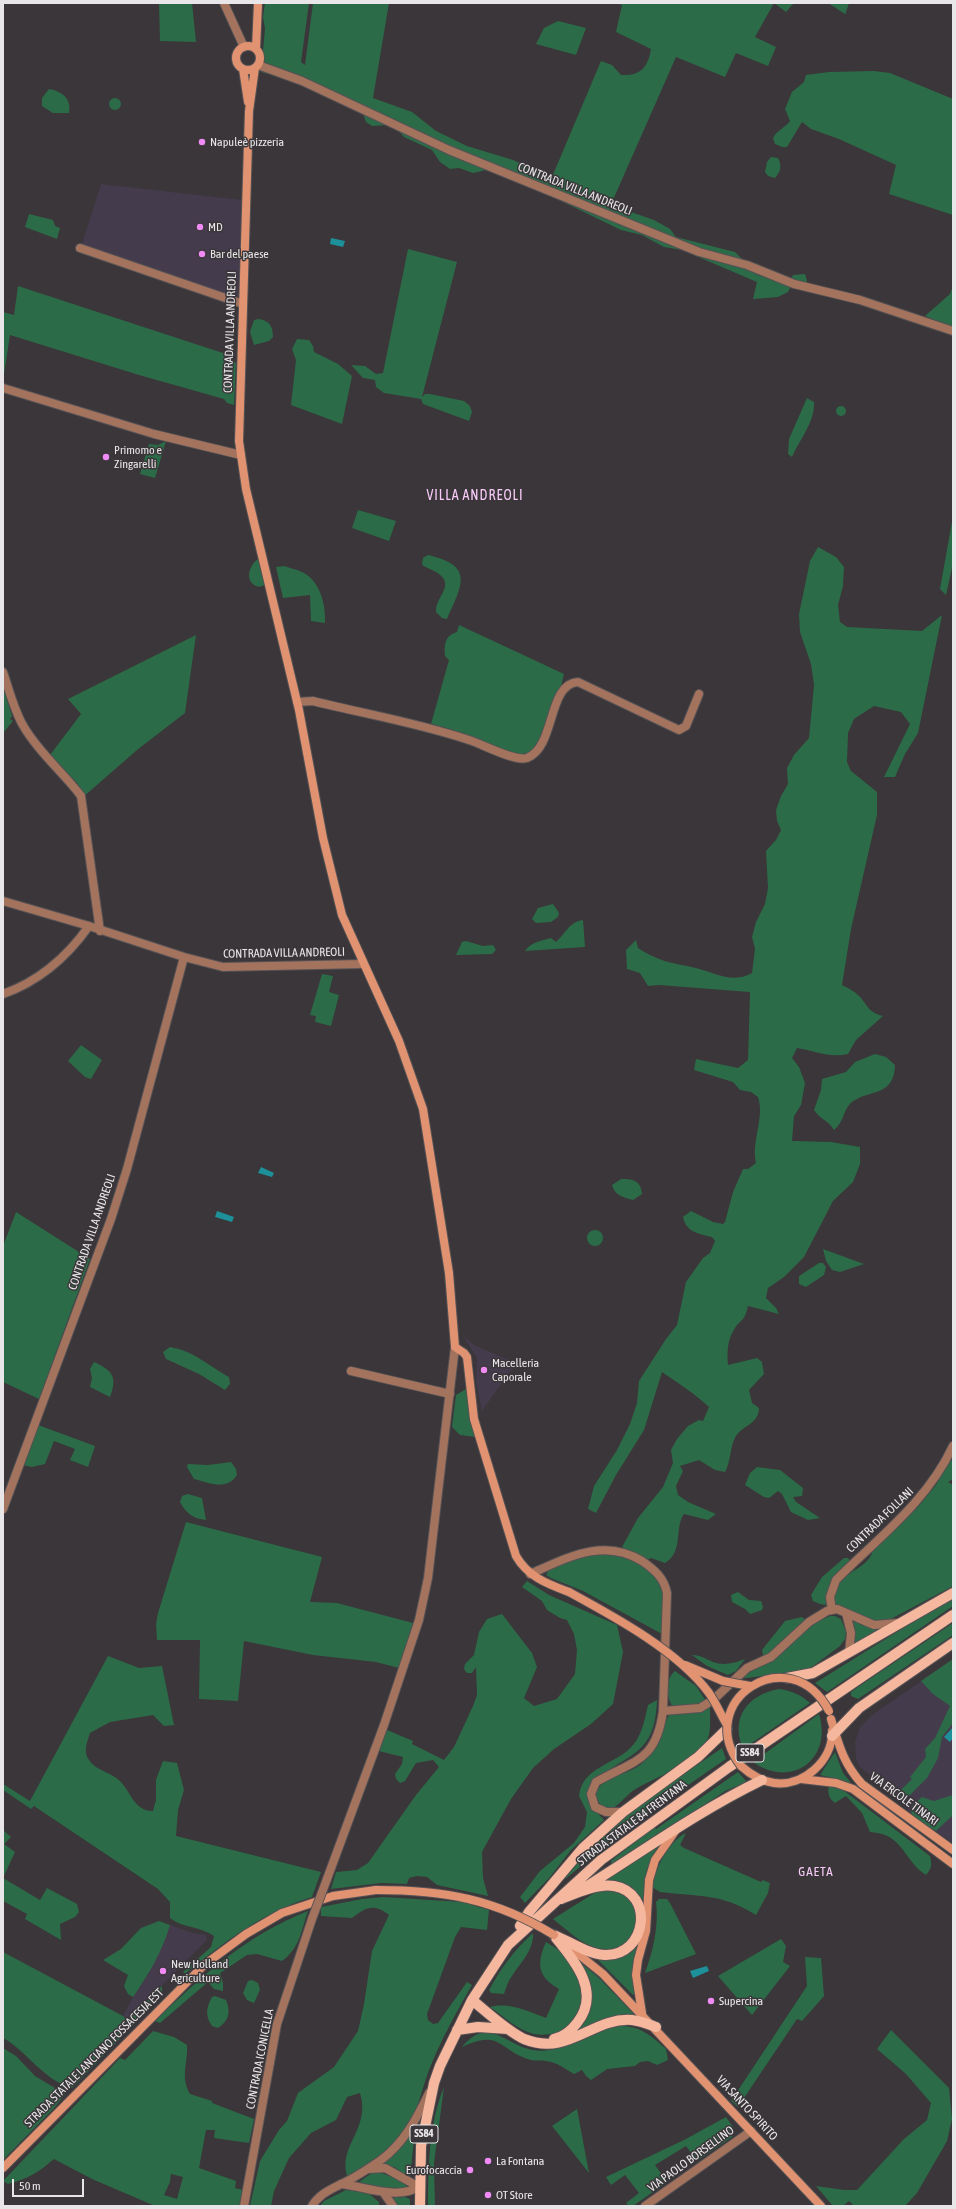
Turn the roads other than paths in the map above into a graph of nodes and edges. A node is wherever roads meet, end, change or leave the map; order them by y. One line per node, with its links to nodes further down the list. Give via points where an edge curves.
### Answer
1 (224, 3): 3 (street)
2 (258, 3): 4 (main road)
3 (244, 47): 4 (main road); 6 (main road, via 239,50 237,58 239,66)
4 (256, 49): 5 (main road, via 260,58)
5 (257, 66): 6 (main road, via 251,70); 7 (main road, CONTRADA VILLA ANDREOLI); 10 (street, CONTRADA VILLA ANDREOLI, via 302,81 449,150 699,252 747,265 794,284 893,310)
6 (243, 69): 7 (main road, CONTRADA VILLA ANDREOLI)
7 (249, 111): 9 (main road, CONTRADA VILLA ANDREOLI)
8 (80, 248): 9 (street)
9 (243, 304): 12 (main road, CONTRADA VILLA ANDREOLI, via 239,440)
10 (953, 331)
11 (3, 388): 12 (street, via 154,434)
12 (241, 455): 15 (main road, CONTRADA VILLA ANDREOLI, via 246,489)
13 (3, 672): 18 (street, via 23,726 81,796)
14 (699, 694): 15 (street, via 686,726 679,730 578,682 571,682 562,690 537,752 526,759 513,757 439,730 313,702)
15 (297, 702): 20 (main road, CONTRADA VILLA ANDREOLI, via 323,838 342,915)
16 (3, 901): 17 (street, CONTRADA VILLA ANDREOLI)
17 (89, 926): 18 (street, CONTRADA VILLA ANDREOLI); 21 (street, via 59,962 36,980)
18 (100, 931): 19 (street, CONTRADA VILLA ANDREOLI)
19 (184, 957): 20 (street, CONTRADA VILLA ANDREOLI, via 223,967); 26 (street, CONTRADA VILLA ANDREOLI, via 111,1220)
20 (363, 964): 22 (main road, CONTRADA VILLA ANDREOLI, via 399,1041 422,1110 449,1273)
21 (3, 994)
22 (455, 1347): 24 (street, CONTRADA ICONICELLA); 27 (main road, via 467,1357 474,1419 481,1446 516,1556 522,1567)
23 (351, 1371): 24 (street)
24 (450, 1394): 64 (street, CONTRADA ICONICELLA, bridge, via 428,1578 419,1620 277,2024)
25 (953, 1446): 29 (street, CONTRADA FOLLANI, via 933,1482 919,1500 836,1580 830,1597)
26 (3, 1509)
27 (530, 1574): 35 (main road, bridge, via 615,1617); 38 (street, via 590,1551 610,1549 632,1555 652,1567 664,1581 667,1593)
28 (953, 1593): 32 (main road)
29 (832, 1610): 30 (street, via 837,1609); 38 (street, via 808,1622 771,1657 747,1668 713,1700 700,1708)
30 (846, 1613): 32 (street, via 874,1625); 34 (street, via 851,1633)
31 (953, 1615): 48 (main road, STRADA STATALE 84 FRENTANA / SS84, via 729,1767 601,1860)
32 (904, 1622): 34 (main road)
33 (953, 1643): 40 (main road, via 859,1708)
34 (849, 1653): 36 (main road, via 813,1673)
35 (682, 1664): 37 (main road, bridge, via 723,1681); 39 (main road, bridge, via 709,1693)
36 (787, 1678): 37 (main road, VIA ERCOLE TINARI, bridge, via 768,1679); 40 (main road, VIA ERCOLE TINARI, bridge, via 808,1686 824,1701)
37 (750, 1686): 39 (main road, VIA ERCOLE TINARI, bridge, via 733,1705)
38 (663, 1711): 43 (street, via 660,1730 650,1751 634,1764 596,1782 591,1794 595,1807 606,1812)
39 (727, 1727): 42 (main road, VIA ERCOLE TINARI, bridge, via 730,1749 741,1766); 43 (main road, via 698,1757)
40 (834, 1734): 41 (main road, VIA ERCOLE TINARI, via 822,1762 813,1772); 45 (main road, VIA ERCOLE TINARI, via 842,1756 862,1784)
41 (801, 1779): 42 (main road, VIA ERCOLE TINARI, via 775,1783); 46 (main road, VIA ERCOLE TINARI, via 836,1782 853,1789)
42 (762, 1780): 44 (main road)
43 (622, 1812): 50 (main road, via 583,1848 530,1912)
44 (679, 1827): 47 (main road); 52 (main road, via 655,1860 649,1880 646,1931 636,1975)
45 (953, 1850)
46 (953, 1864)
47 (578, 1892): 48 (main road); 49 (main road, via 606,1886 622,1888 635,1900 640,1910 642,1921 635,1942 616,1954 605,1955)
48 (555, 1901): 50 (main road, STRADA STATALE 84 FRENTANA / SS84)
49 (554, 1935): 52 (main road, VIA SANTO SPIRITO, via 603,1974); 56 (main road, via 580,1969 587,2000 586,2008 573,2028 560,2038); 59 (main road, STRADA STATALE LANCIANO FOSSACESIA EST, bridge, via 520,1916 461,1896 424,1891 376,1890 333,1896 282,1913 246,1934 210,1960 167,2000)
50 (508, 1945): 51 (main road, STRADA STATALE 84 FRENTANA / SS84)
51 (472, 2000): 54 (main road); 55 (main road, STRADA STATALE 84 FRENTANA / SS84)
52 (642, 2014): 53 (main road, VIA SANTO SPIRITO)
53 (656, 2027): 56 (main road, via 641,2022 619,2021 562,2043 541,2044); 58 (main road, VIA SANTO SPIRITO)
54 (508, 2029): 55 (main road, via 478,2027); 56 (main road)
55 (457, 2030): 57 (main road, STRADA STATALE 84 FRENTANA / SS84)
56 (530, 2041)
57 (434, 2083): 60 (street, via 410,2128 396,2146); 62 (main road, STRADA STATALE 84 FRENTANA / SS84, via 421,2146)
58 (751, 2131): 68 (street, VIA PAOLO BORSELLINO); 69 (main road, VIA SANTO SPIRITO)
59 (3, 2168)
60 (366, 2169): 61 (street); 62 (street, via 385,2168)
61 (342, 2184): 63 (street); 65 (street, via 329,2189)
62 (419, 2187): 63 (street, via 404,2193); 67 (main road, STRADA STATALE 84 FRENTANA / SS84)
63 (383, 2192): 66 (street)
64 (244, 2206)
65 (312, 2206)
66 (393, 2206)
67 (420, 2206)
68 (645, 2206)
69 (821, 2206)

